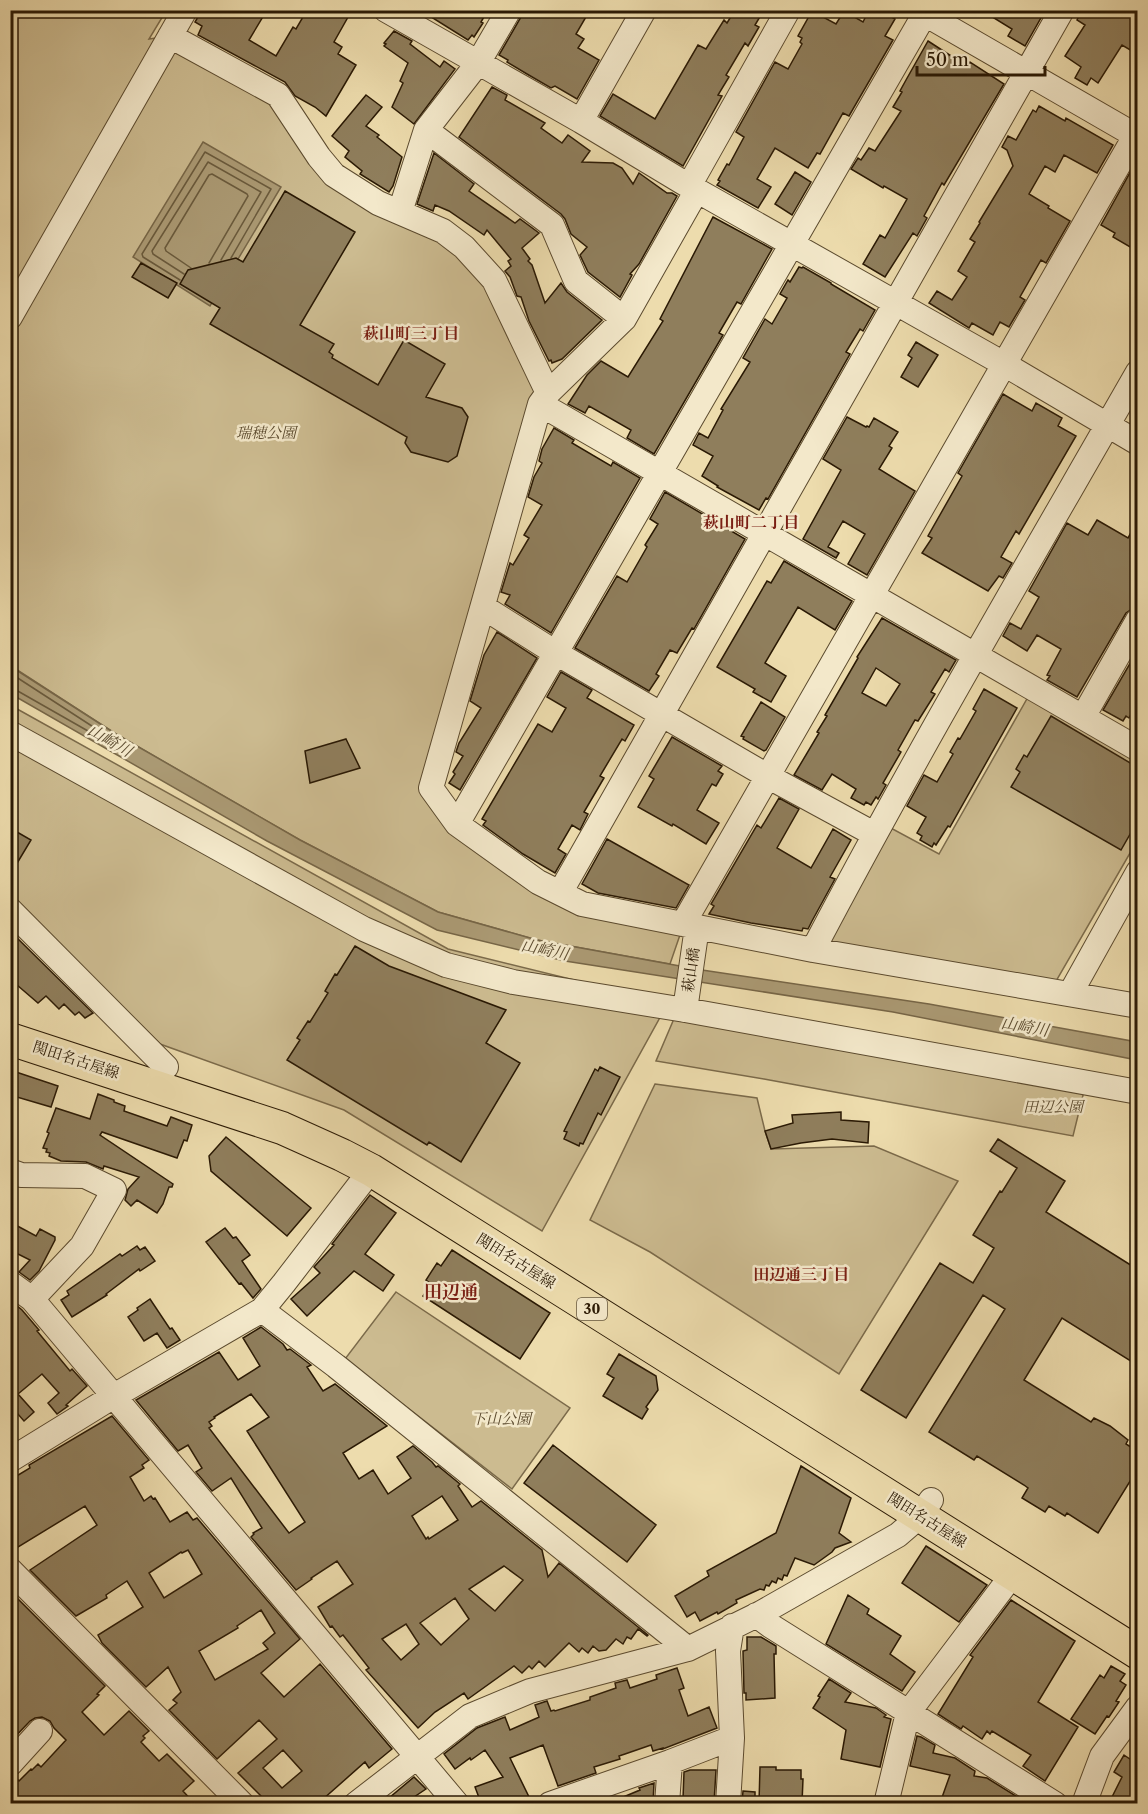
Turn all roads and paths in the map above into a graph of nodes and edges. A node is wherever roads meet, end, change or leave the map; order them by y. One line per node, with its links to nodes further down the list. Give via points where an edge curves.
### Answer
1 (185, 10): 8 (street)
2 (386, 10): 9 (street)
3 (509, 10): 9 (street)
4 (644, 10): 11 (street)
5 (788, 10): 14 (street)
6 (1062, 10): 10 (street)
7 (923, 12): 10 (street); 16 (street)
8 (170, 36): 15 (street, via 278,95 334,174 378,203); 18 (street)
9 (478, 63): 11 (street); 12 (street)
10 (1026, 73): 13 (street); 17 (street)
11 (581, 121): 14 (street)
12 (426, 130): 15 (street); 19 (street, via 552,225 576,281)
13 (1137, 135): 20 (street)
14 (693, 188): 16 (street); 19 (street)
15 (400, 212): 22 (street, via 443,231 464,247 494,280)
16 (792, 243): 17 (street); 25 (street)
17 (896, 302): 20 (street); 26 (street)
18 (10, 316)
19 (624, 319): 22 (street)
20 (1004, 364): 23 (street); 27 (street)
21 (1137, 372): 23 (street)
22 (544, 398): 25 (street); 28 (street)
23 (1107, 425): 24 (street); 31 (street)
24 (1137, 443)
25 (660, 473): 26 (street); 30 (street)
26 (764, 533): 27 (street); 32 (street)
27 (872, 596): 31 (street); 36 (street)
28 (483, 607): 30 (street); 37 (street, via 431,789)
29 (1137, 620): 33 (street)
30 (556, 653): 32 (street); 37 (street)
31 (974, 654): 33 (street); 38 (street)
32 (661, 713): 36 (street); 40 (street)
33 (1083, 717): 35 (street)
34 (10, 734): 45 (street, via 364,929 446,965 513,982)
35 (1137, 749)
36 (769, 777): 38 (street); 42 (street)
37 (457, 824): 40 (street, via 538,882)
38 (874, 834): 43 (street)
39 (1137, 872): 44 (street)
40 (560, 893): 42 (street, via 582,904)
41 (10, 910): 49 (street)
42 (692, 930): 43 (street); 45 (street, 萩山橋)
43 (813, 950): 44 (street)
44 (1070, 994): 46 (street)
45 (686, 1005): 50 (street)
46 (1137, 1006)
47 (10, 1016): 49 (main road, 関田名古屋線 / 30)
48 (10, 1039): 51 (main road, 関田名古屋線 / 30, via 282,1128)
49 (166, 1067): 58 (main road, 関田名古屋線 / 30, via 294,1110 401,1163)
50 (1137, 1092)
51 (371, 1170): 55 (street); 58 (main road, 関田名古屋線 / 30)
52 (10, 1171): 54 (street, via 21,1175 85,1176 114,1190 82,1246)
53 (10, 1283): 54 (street)
54 (32, 1299): 56 (street)
55 (262, 1310): 56 (street); 64 (street)
56 (114, 1396): 57 (street); 70 (street)
57 (10, 1461)
58 (926, 1508): 60 (main road, 関田名古屋線 / 30); 61 (street, via 898,1534); 63 (main road, 関田名古屋線 / 30)
59 (10, 1570): 73 (street)
60 (1013, 1574): 65 (main road, 関田名古屋線 / 30); 67 (street)
61 (756, 1615): 62 (street); 67 (street)
62 (732, 1626): 64 (street); 69 (street, via 728,1651)
63 (1137, 1629)
64 (688, 1649): 70 (street, via 530,1691 471,1716)
65 (1137, 1653)
66 (1137, 1707): 81 (street, via 1102,1756)
67 (908, 1713): 79 (street); 80 (street)
68 (40, 1731): 72 (street)
69 (732, 1738): 71 (street); 78 (street)
70 (416, 1757): 74 (street); 75 (street)
71 (670, 1762): 76 (street); 77 (street)
72 (10, 1764)
73 (242, 1803)
74 (356, 1803)
75 (457, 1803)
76 (550, 1803)
77 (667, 1803)
78 (728, 1803)
79 (886, 1803)
80 (1055, 1803)
81 (1084, 1803)

